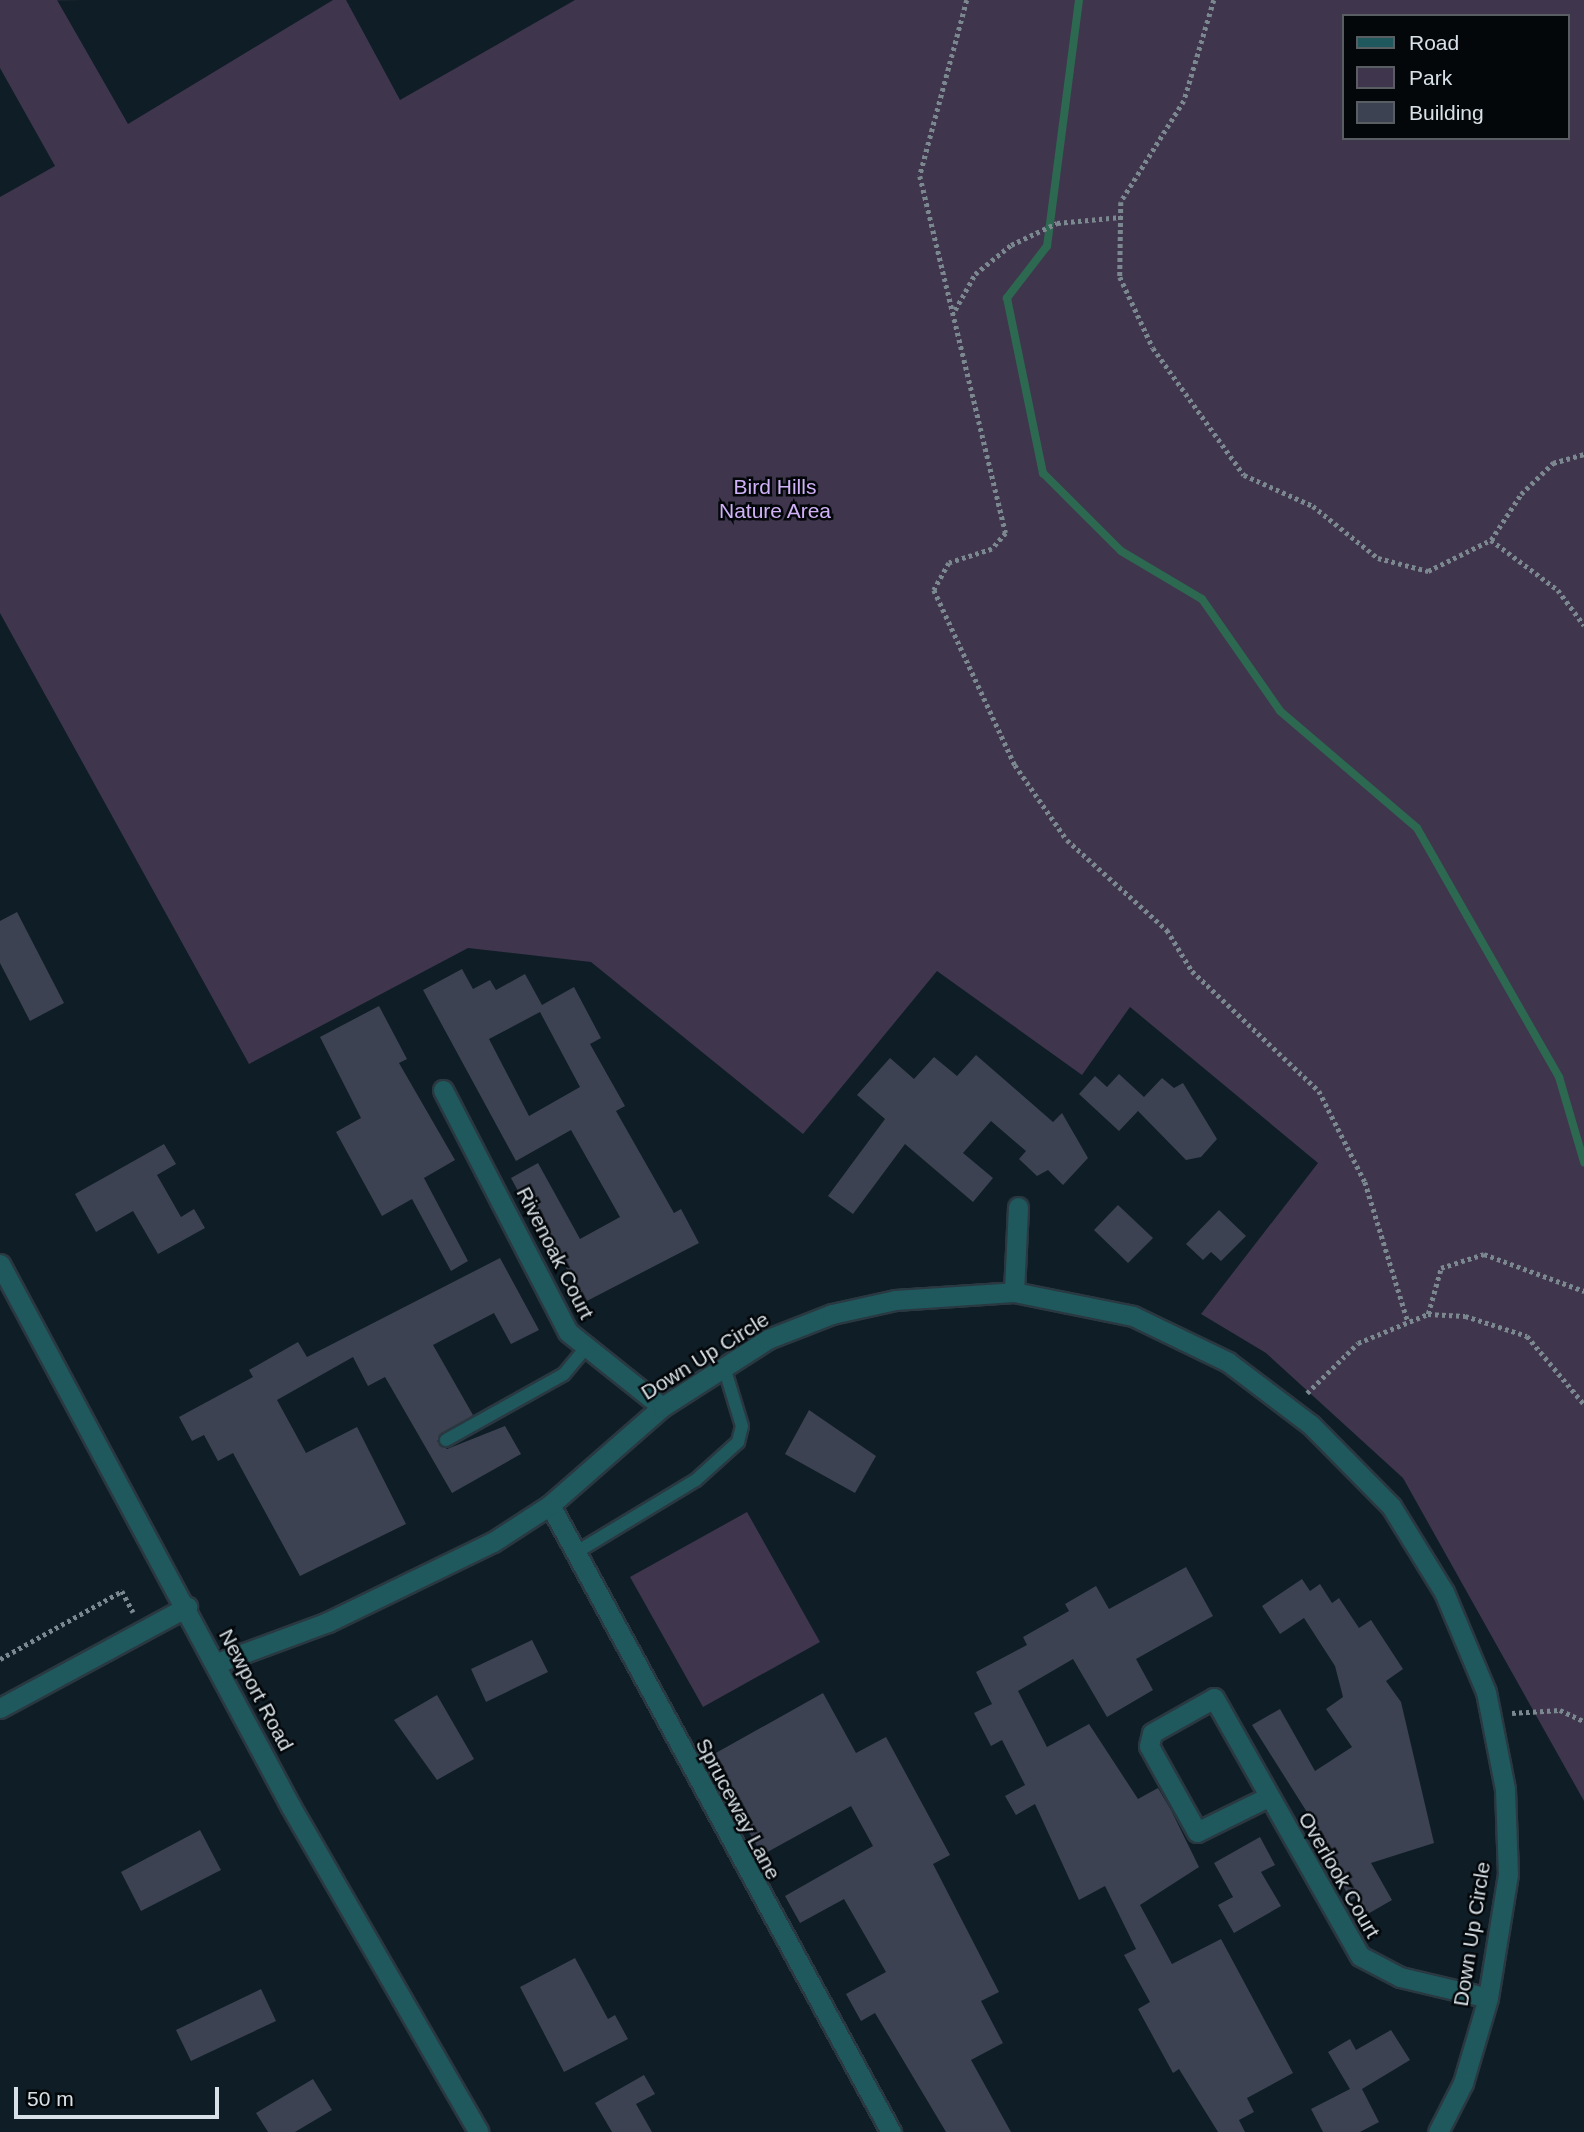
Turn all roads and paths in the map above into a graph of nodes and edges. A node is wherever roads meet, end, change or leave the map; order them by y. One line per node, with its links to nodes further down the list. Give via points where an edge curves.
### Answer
1 (967, 0): 4 (path, via 920,176)
2 (1214, 0): 3 (path, via 1184,101 1121,202)
3 (1121, 217): 4 (path, via 1057,222 1010,245 975,274); 6 (path, via 1120,277 1153,348 1244,475 1313,506 1391,561 1428,571)
4 (955, 310): 14 (path, via 1006,533 992,549 949,564 934,590 1015,765 1067,840 1167,930 1192,971 1319,1091 1365,1182)
5 (1584, 454): 6 (path, via 1553,463 1521,494)
6 (1491, 540): 7 (path, via 1558,590)
7 (1584, 625)
8 (443, 1090): 15 (street, Rivenoak Court, via 568,1332)
9 (1018, 1207): 12 (street)
10 (0, 1264): 24 (street, Newport Road)
11 (1584, 1291): 13 (path, via 1484,1254 1441,1268)
12 (1014, 1292): 16 (street, Down Up Circle, via 895,1300 832,1314 768,1339); 19 (street, Down Up Circle, via 1133,1316 1228,1362)
13 (1428, 1314): 14 (path); 17 (path, via 1465,1316 1527,1336)
14 (1408, 1322): 19 (path, via 1358,1343)
15 (585, 1349): 18 (street, Rivenoak Court); 20 (lane, via 564,1374)
16 (724, 1367): 18 (street, Down Up Circle); 22 (lane, via 742,1426 738,1441 696,1480)
17 (1584, 1404)
18 (662, 1407): 21 (street, Down Up Circle)
19 (1291, 1409): 28 (street, Down Up Circle, via 1391,1506 1444,1592)
20 (446, 1440)
21 (550, 1505): 22 (street, Spruceway Lane); 26 (street, Down Up Circle, via 493,1542 340,1617)
22 (575, 1553): 33 (street, Spruceway Lane)
23 (128, 1603): 25 (path, via 122,1591)
24 (187, 1607): 26 (street, Newport Road); 27 (street)
25 (0, 1659)
26 (217, 1663): 32 (street, Newport Road, via 291,1807)
27 (0, 1708)
28 (1490, 1714): 29 (path, via 1560,1710); 31 (street, Down Up Circle, via 1505,1789 1508,1874)
29 (1584, 1721)
30 (1268, 1797): 30 (street, Overlook Court, via 1214,1698 1152,1733 1149,1746 1197,1832); 31 (street, Overlook Court, via 1360,1956 1401,1977)
31 (1488, 1998): 34 (street, Down Up Circle, via 1463,2082)
32 (479, 2132)
33 (891, 2132)
34 (1438, 2132)

